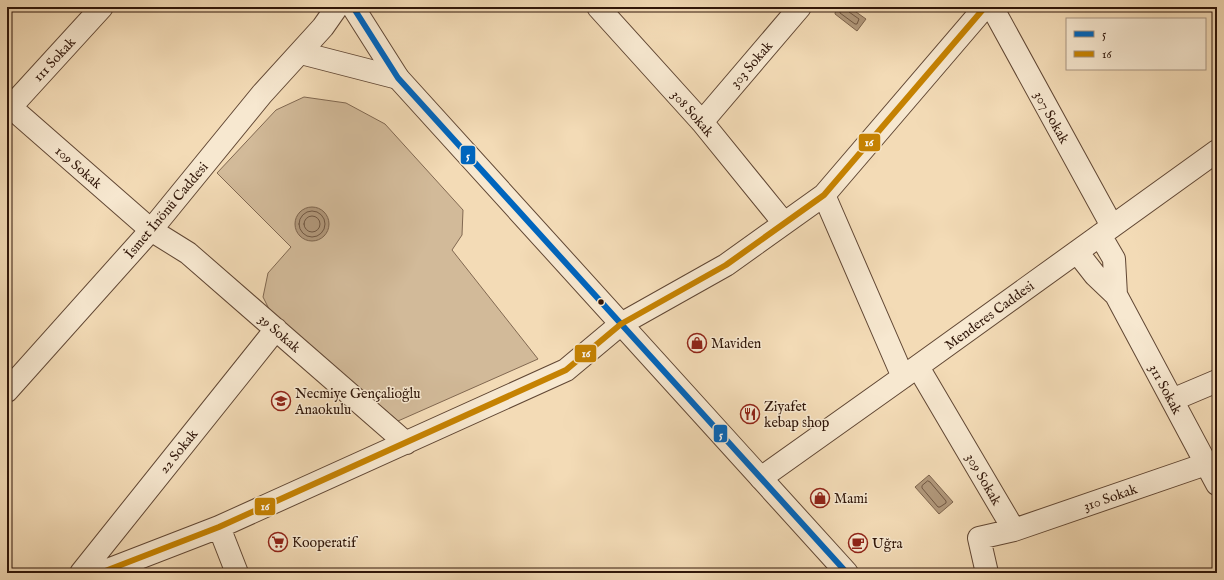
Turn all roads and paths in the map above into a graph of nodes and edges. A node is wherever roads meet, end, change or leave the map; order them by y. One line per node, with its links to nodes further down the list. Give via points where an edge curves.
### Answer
1 (102, 7): 10 (street, 111 Sokak)
2 (337, 7): 8 (street, İsmet İnönü Caddesi)
3 (353, 7): 9 (street)
4 (598, 7): 11 (street, 308 Sokak)
5 (800, 7): 11 (street, 303 Sokak)
6 (985, 7): 13 (street)
7 (992, 7): 16 (street, 307 Sokak)
8 (300, 53): 9 (street); 15 (street, İsmet İnönü Caddesi, via 262,94)
9 (398, 78): 19 (street)
10 (8, 107): 15 (street, 109 Sokak)
11 (702, 122): 14 (street, 308 Sokak)
12 (1217, 151): 16 (street, Menderes Caddesi)
13 (824, 195): 14 (street); 21 (street, 309 Sokak)
14 (784, 223): 19 (street, via 726,265)
15 (151, 230): 20 (street, 39 Sokak, via 188,253); 23 (street, İsmet İnönü Caddesi)
16 (1106, 231): 17 (street, Menderes Caddesi); 18 (street, 307 Sokak, via 1114,259)
17 (1077, 252): 18 (street, via 1095,275); 21 (street, Menderes Caddesi)
18 (1116, 295): 24 (street, 311 Sokak)
19 (621, 324): 25 (street, via 566,370); 27 (street)
20 (276, 329): 25 (street, 39 Sokak); 31 (street, 22 Sokak)
21 (910, 372): 27 (street, Menderes Caddesi); 30 (street, 309 Sokak)
22 (1217, 381): 24 (street)
23 (7, 391)
24 (1172, 400): 26 (street, 311 Sokak)
25 (406, 443): 29 (street)
26 (1206, 464): 28 (street, 311 Sokak); 30 (street, 310 Sokak)
27 (761, 478): 34 (street)
28 (1217, 484)
29 (220, 526): 32 (street); 33 (street)
30 (1014, 530): 35 (street, via 979,538)
31 (81, 573)
32 (100, 573)
33 (238, 573)
34 (848, 573)
35 (988, 573)

